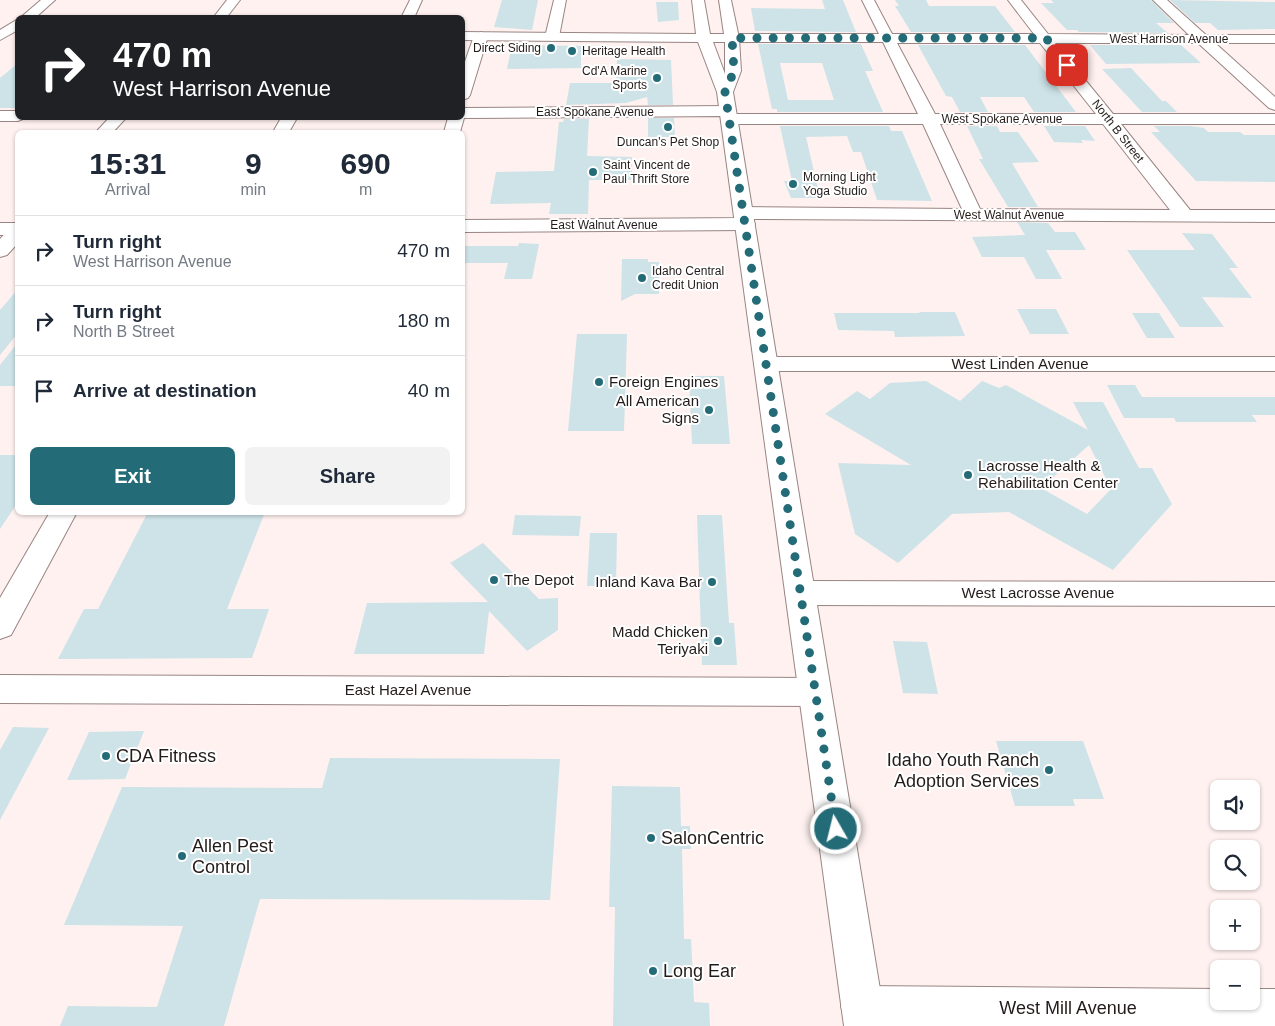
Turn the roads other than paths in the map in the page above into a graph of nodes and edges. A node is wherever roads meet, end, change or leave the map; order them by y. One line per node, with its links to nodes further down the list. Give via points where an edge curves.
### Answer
1 (49, 0): 10 (street)
2 (234, 0): 11 (street)
3 (416, 0): 12 (street)
4 (560, 0): 18 (street)
5 (698, 0): 19 (street)
6 (725, 0): 20 (street)
7 (868, 0): 21 (street)
8 (1014, 0): 22 (street, North B Street)
9 (1158, 0): 23 (street)
10 (30, 15)
11 (222, 15)
12 (408, 15)
13 (15, 26): 14 (street)
14 (0, 36): 15 (street)
15 (15, 36)
16 (465, 36): 17 (street, West Harrison Avenue)
17 (481, 36): 18 (street, West Harrison Avenue); 25 (street)
18 (552, 37): 19 (street, West Harrison Avenue)
19 (704, 38): 20 (street, West Harrison Avenue); 27 (street)
20 (732, 38): 21 (street, West Harrison Avenue); 27 (street, via 734,71)
21 (888, 38): 22 (street, West Harrison Avenue); 31 (street)
22 (1046, 38): 23 (street, West Harrison Avenue); 32 (street, North B Street)
23 (1202, 39): 24 (street, West Harrison Avenue); 26 (street)
24 (1275, 39)
25 (465, 86)
26 (1275, 105)
27 (727, 107): 28 (street, East Spokane Avenue); 31 (street, West Spokane Avenue); 39 (street)
28 (465, 113)
29 (0, 116): 30 (street)
30 (15, 116)
31 (929, 119): 32 (street, West Spokane Avenue); 36 (street)
32 (1109, 119): 33 (street, West Spokane Avenue); 37 (street, North B Street)
33 (1275, 119)
34 (116, 120): 35 (street)
35 (106, 130)
36 (974, 215): 37 (street, West Walnut Avenue); 39 (street, West Walnut Avenue)
37 (1184, 215): 38 (street, West Walnut Avenue)
38 (1275, 216)
39 (744, 219): 40 (street, East Walnut Avenue); 45 (street)
40 (465, 226)
41 (0, 230): 42 (street)
42 (15, 230)
43 (15, 234): 44 (street)
44 (0, 251)
45 (766, 364): 46 (street, West Linden Avenue); 48 (street)
46 (1275, 364)
47 (62, 515): 50 (street)
48 (800, 593): 49 (street, West Lacrosse Avenue); 52 (street)
49 (1275, 594)
50 (0, 626)
51 (0, 689): 52 (street, East Hazel Avenue)
52 (815, 692): 54 (street)
53 (1275, 1010): 54 (street, West Mill Avenue)
54 (863, 1016)

